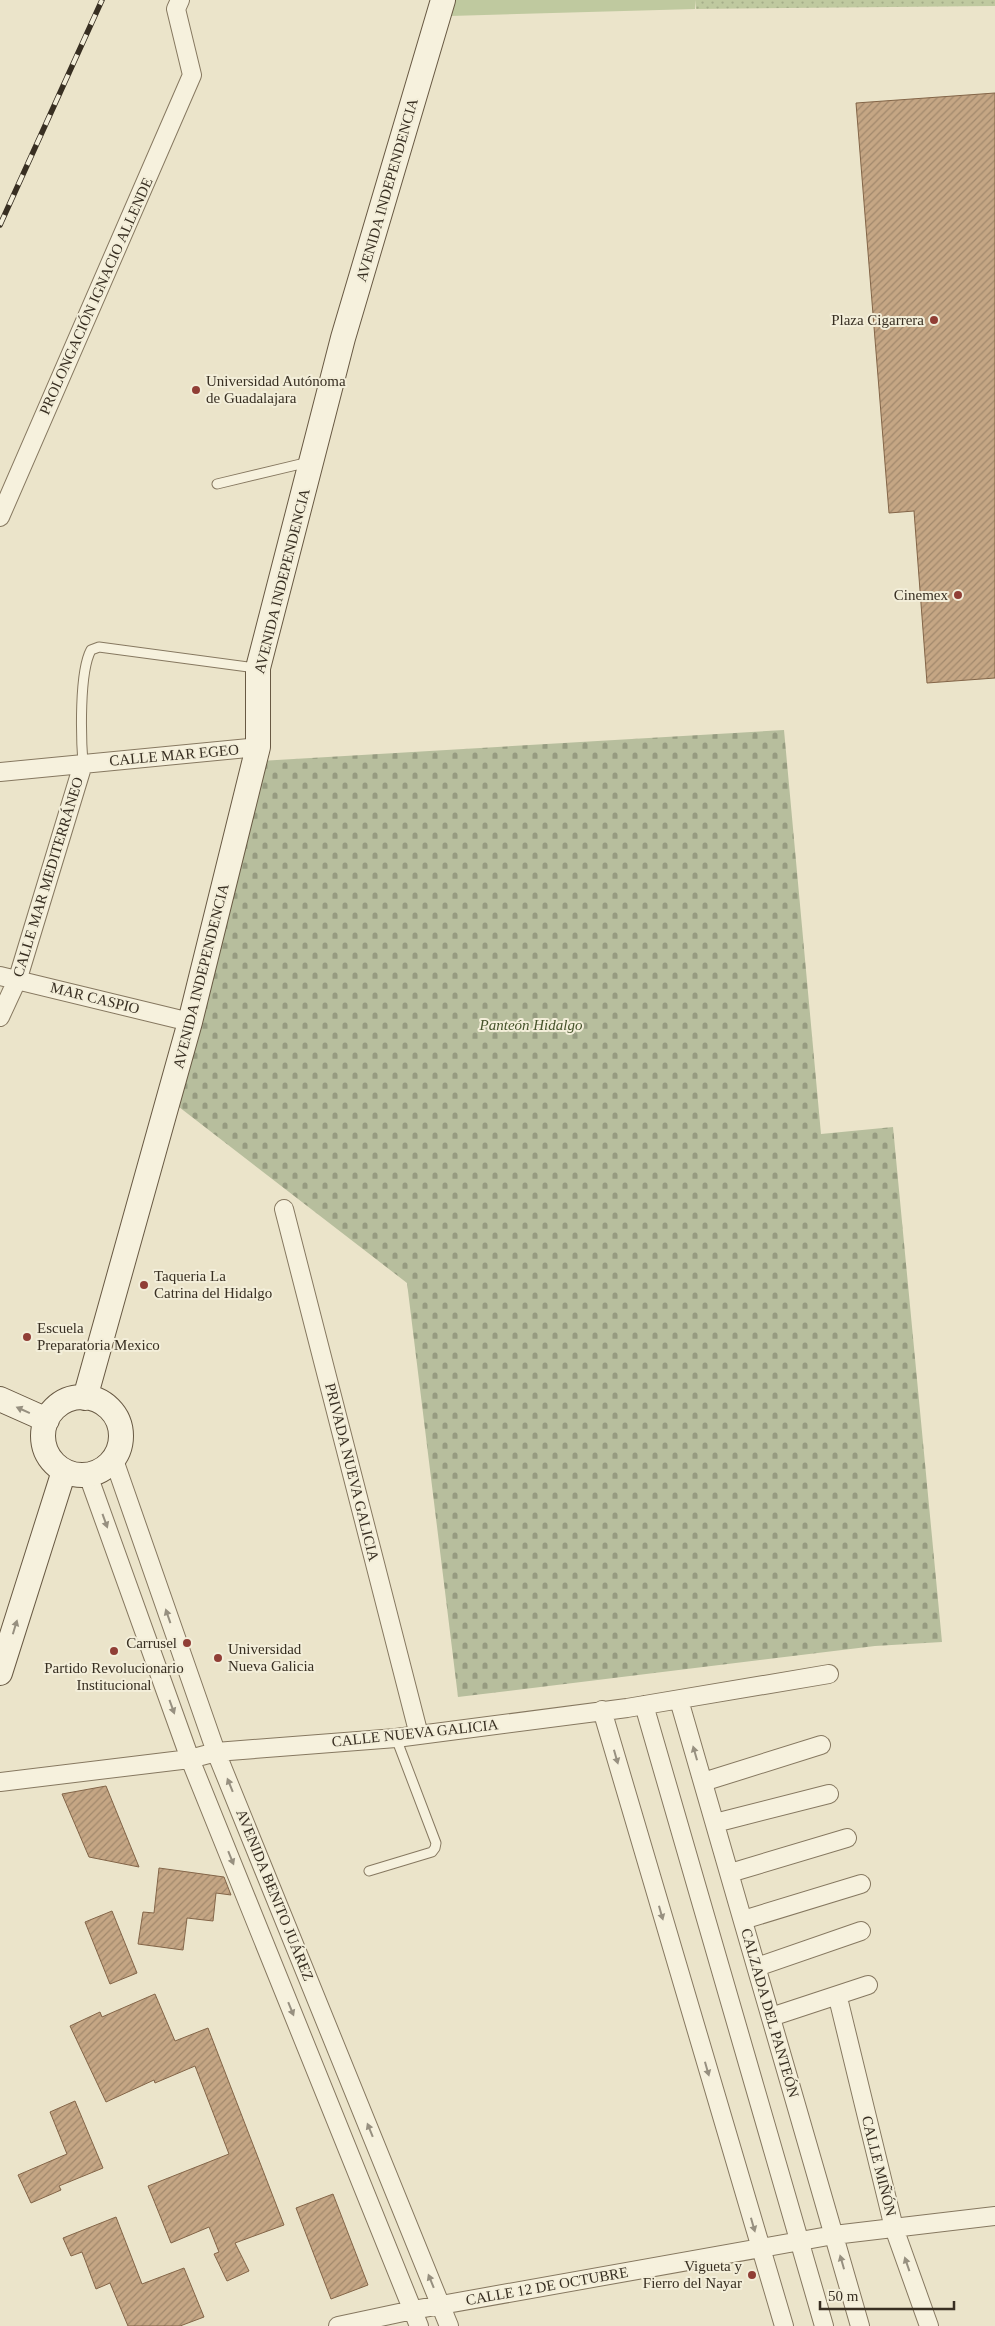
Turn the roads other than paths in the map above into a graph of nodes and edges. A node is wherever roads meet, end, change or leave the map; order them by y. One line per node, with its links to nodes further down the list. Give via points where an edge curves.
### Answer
1 (180, 0): 5 (street, PROLONGACIÓN IGNACIO ALLENDE, via 176,9 192,75)
2 (443, 0): 3 (main road, AVENIDA INDEPENDENCIA, via 343,338)
3 (311, 461): 4 (lane); 6 (main road, AVENIDA INDEPENDENCIA)
4 (217, 484)
5 (0, 516)
6 (258, 668): 7 (main road, AVENIDA INDEPENDENCIA); 8 (lane, via 98,647 91,650 86,665 80,731)
7 (258, 747): 8 (street, CALLE MAR EGEO); 13 (main road, AVENIDA INDEPENDENCIA)
8 (83, 764): 9 (street, CALLE MAR EGEO); 11 (street, CALLE MAR MEDITERRÁNEO)
9 (0, 772)
10 (0, 976): 11 (street, MAR CASPIO)
11 (18, 978): 12 (street, CALLE MAR MEDITERRÁNEO); 13 (street, MAR CASPIO)
12 (0, 1017)
13 (190, 1022): 15 (main road, AVENIDA INDEPENDENCIA)
14 (284, 1209): 26 (street, PRIVADA NUEVA GALICIA)
15 (85, 1398): 17 (main road, via 62,1403); 18 (main road, via 102,1403 115,1415 121,1438)
16 (0, 1400): 17 (main road, one-way to 16)
17 (47, 1420): 19 (main road, via 44,1431 46,1448 54,1463)
18 (114, 1460): 20 (main road); 29 (street, AVENIDA BENITO JUÁREZ, one-way to 18)
19 (64, 1470): 20 (main road); 21 (main road, one-way to 19)
20 (88, 1475): 30 (street, AVENIDA BENITO JUÁREZ, one-way to 30)
21 (0, 1673)
22 (829, 1674): 23 (street, CALLE NUEVA GALICIA)
23 (679, 1700): 24 (street, CALLE NUEVA GALICIA); 32 (street, CALZADA DEL PANTEÓN, one-way to 23)
24 (644, 1705): 25 (street, CALLE NUEVA GALICIA); 48 (street)
25 (602, 1710): 26 (street, CALLE NUEVA GALICIA); 49 (street, one-way to 49)
26 (419, 1735): 27 (street, CALLE NUEVA GALICIA)
27 (396, 1738): 29 (street, CALLE NUEVA GALICIA); 36 (lane, via 436,1843 435,1848 432,1852)
28 (821, 1745): 32 (street)
29 (216, 1752): 30 (street, CALLE NUEVA GALICIA); 50 (street, AVENIDA BENITO JUÁREZ, one-way to 29)
30 (190, 1759): 31 (street, CALLE NUEVA GALICIA); 51 (street, AVENIDA BENITO JUÁREZ, one-way to 51)
31 (0, 1782)
32 (703, 1782): 34 (street, CALZADA DEL PANTEÓN)
33 (829, 1794): 34 (street)
34 (715, 1823): 37 (street, CALZADA DEL PANTEÓN)
35 (847, 1838): 37 (street)
36 (368, 1871)
37 (730, 1874): 39 (street, CALZADA DEL PANTEÓN)
38 (862, 1884): 39 (street)
39 (743, 1920): 41 (street, CALZADA DEL PANTEÓN)
40 (860, 1931): 41 (street)
41 (757, 1967): 44 (street, CALZADA DEL PANTEÓN)
42 (868, 1985): 44 (street)
43 (839, 2002): 46 (street, CALLE MIÑÓN)
44 (771, 2017): 47 (street, CALZADA DEL PANTEÓN)
45 (995, 2216): 46 (street, CALLE 12 DE OCTUBRE)
46 (894, 2228): 47 (street, CALLE 12 DE OCTUBRE); 57 (street, CALLE MIÑÓN, one-way to 46)
47 (834, 2235): 48 (street, CALLE 12 DE OCTUBRE); 56 (street, CALZADA DEL PANTEÓN, one-way to 47)
48 (799, 2241): 49 (street, CALLE 12 DE OCTUBRE); 55 (street)
49 (760, 2248): 50 (street, CALLE 12 DE OCTUBRE); 54 (street)
50 (440, 2305): 51 (street, CALLE 12 DE OCTUBRE); 53 (street, AVENIDA BENITO JUÁREZ)
51 (416, 2318): 52 (street, CALLE 12 DE OCTUBRE)
52 (338, 2326)
53 (449, 2326)
54 (784, 2326)
55 (824, 2326)
56 (860, 2326)
57 (929, 2326)

